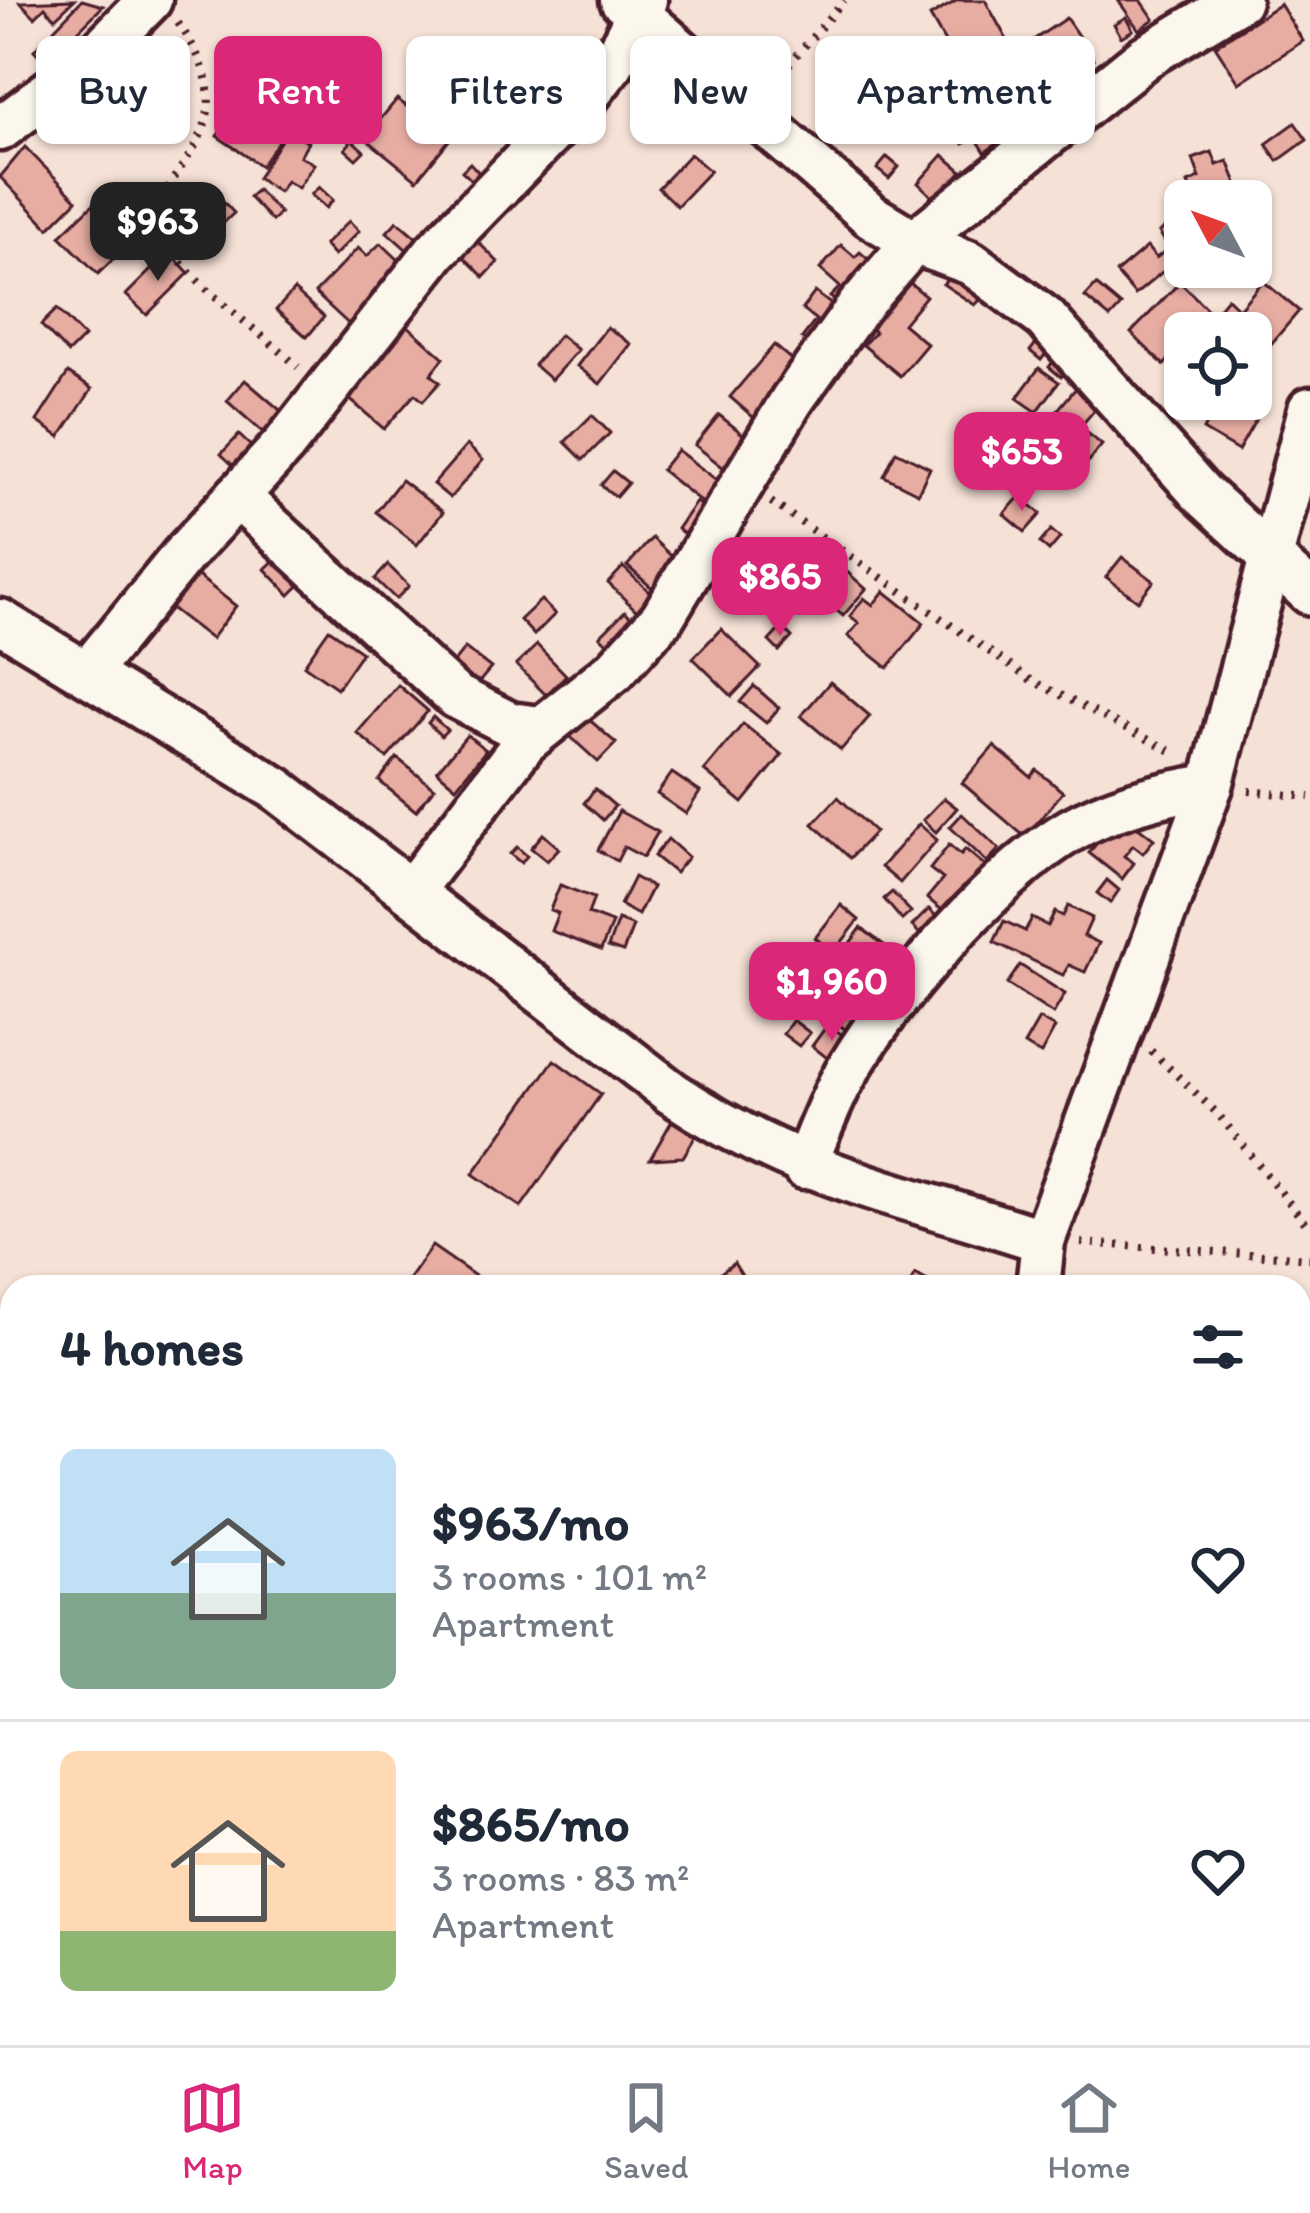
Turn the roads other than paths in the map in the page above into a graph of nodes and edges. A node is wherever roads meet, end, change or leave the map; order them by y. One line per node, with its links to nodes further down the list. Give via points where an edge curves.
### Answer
1 (1239, 0): 5 (street, via 1145,57)
2 (160, 4): 4 (street)
3 (635, 4): 5 (street, via 854,202); 7 (street, via 612,64 588,95 452,234)
4 (0, 129)
5 (914, 242): 8 (street, via 970,263 1045,318); 12 (street, via 830,345 679,596 639,648)
6 (1310, 409): 8 (street)
7 (237, 496): 11 (street); 12 (street, via 454,696 510,724)
8 (1270, 559): 9 (street); 13 (street)
9 (1310, 593)
10 (0, 621): 11 (street)
11 (87, 673): 14 (street, via 238,763)
12 (540, 728): 14 (street)
13 (1214, 778): 15 (street, via 1074,828 1009,878 870,1035); 16 (street)
14 (412, 890): 15 (street, via 672,1093)
15 (804, 1167): 16 (street)
16 (1043, 1241): 17 (street)
17 (1039, 1275)

